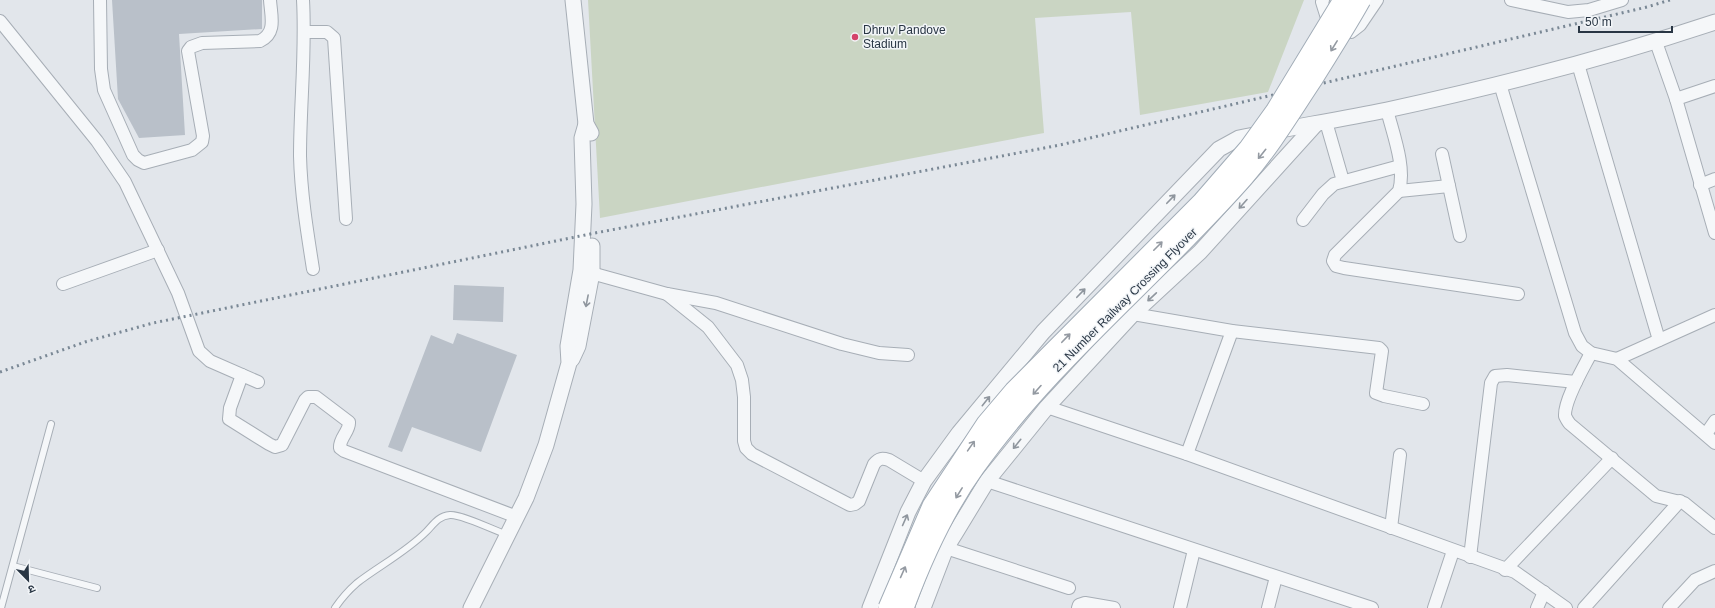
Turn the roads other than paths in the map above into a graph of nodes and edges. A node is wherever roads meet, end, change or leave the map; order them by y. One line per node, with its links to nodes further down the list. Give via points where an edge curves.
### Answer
1 (100, 0): 2 (street, via 101,69 104,90 133,155 144,163 192,150 202,142 188,51 191,46 202,43 260,41 268,38 272,24)
2 (270, 0)
3 (303, 0): 15 (street)
4 (566, 0): 12 (street)
5 (573, 0): 12 (street)
6 (1323, 0): 9 (street, via 1327,18 1351,32 1360,25)
7 (1343, 0): 81 (main road, 21 Number Railway Crossing Flyover, one-way to 7, bridge, via 932,506 986,424 1020,386 1202,202 1248,149 1280,104)
8 (1361, 0): 82 (main road, 21 Number Railway Crossing Flyover, one-way to 82, bridge, via 1295,107 1245,175 1051,374 1003,430 947,512 927,551)
9 (1377, 0)
10 (1511, 0): 11 (street, via 1573,12)
11 (1622, 0)
12 (576, 16): 36 (street, via 586,124 592,138)
13 (0, 21): 34 (street, via 115,165)
14 (1715, 22): 16 (street)
15 (305, 32): 30 (street, via 327,32 334,38); 35 (street, via 301,179)
16 (1656, 42): 17 (street); 20 (street)
17 (1578, 64): 18 (street); 43 (street)
18 (1500, 84): 21 (street); 44 (street, via 1575,333 1582,346)
19 (1715, 86): 20 (street)
20 (1676, 99): 27 (street)
21 (1387, 110): 22 (street); 24 (street)
22 (1321, 123): 26 (street); 40 (street, one-way to 40, via 1200,252); 59 (street, one-way to 22, via 959,433 1219,149 1239,138)
23 (1442, 154): 28 (street)
24 (1400, 166): 26 (street); 29 (street, via 1402,182)
25 (1715, 179): 27 (street)
26 (1343, 181): 31 (street, via 1334,184 1323,194)
27 (1700, 185): 32 (street)
28 (1449, 186): 29 (street); 33 (street)
29 (1399, 191): 39 (street, via 1335,255 1333,261 1336,266)
30 (346, 219)
31 (1303, 220)
32 (1715, 233)
33 (1460, 236)
34 (158, 250): 37 (street); 47 (street, via 178,293 199,351 210,360)
35 (313, 269)
36 (587, 272): 38 (street); 62 (street, via 576,354 569,363 546,445)
37 (63, 284)
38 (667, 294): 45 (street, via 716,303 842,344 879,353); 59 (street, via 708,327 736,365 742,380 744,397 744,441 752,454 850,504 859,501 878,459 889,460)
39 (1518, 294)
40 (1133, 314): 42 (street); 51 (street, via 1067,378)
41 (1715, 315): 43 (street)
42 (1232, 331): 50 (street, via 1379,348 1382,351 1376,388 1378,395); 56 (street)
43 (1659, 340): 46 (street)
44 (1591, 353): 46 (street); 49 (street)
45 (908, 355)
46 (1617, 359): 54 (street)
47 (242, 375): 48 (street); 62 (street, via 230,408 229,419 269,444 278,447 282,445 305,400 308,397 316,397 349,422 340,444 344,451)
48 (258, 382)
49 (1576, 382): 58 (street, via 1565,416 1570,424); 69 (street, via 1507,375 1495,376 1491,382)
50 (1423, 404)
51 (1047, 407): 56 (street); 60 (street, one-way to 60)
52 (1715, 420): 54 (street)
53 (51, 424): 70 (lane)
54 (1706, 434): 55 (street)
55 (1715, 443)
56 (1187, 454): 63 (street)
57 (1400, 455): 63 (street)
58 (1612, 458): 61 (street, via 1656,496); 71 (street)
59 (924, 481): 80 (street, one-way to 59, via 896,540)
60 (988, 481): 66 (street); 67 (street)
61 (1680, 502): 64 (street); 92 (street)
62 (517, 517): 65 (street)
63 (1391, 528): 68 (street)
64 (1715, 528)
65 (508, 535): 78 (lane, via 460,517 444,516 357,583); 79 (street)
66 (946, 548): 75 (street); 83 (street)
67 (1194, 550): 73 (street); 86 (street)
68 (1453, 551): 69 (street); 89 (street)
69 (1470, 557): 71 (street)
70 (13, 566): 74 (lane); 77 (lane)
71 (1505, 570): 76 (street, via 1522,576)
72 (1715, 571): 93 (street, via 1695,580)
73 (1276, 577): 87 (street); 88 (street)
74 (97, 588)
75 (1069, 588)
76 (1544, 592): 90 (street); 91 (street)
77 (1, 608)
78 (335, 608)
79 (471, 608)
80 (870, 608)
81 (888, 608)
82 (904, 608)
83 (923, 608)
84 (1078, 608): 85 (street, via 1085,603)
85 (1114, 608)
86 (1180, 608)
87 (1268, 608)
88 (1372, 608)
89 (1434, 608)
90 (1538, 608)
91 (1566, 608)
92 (1584, 608)
93 (1669, 608)

